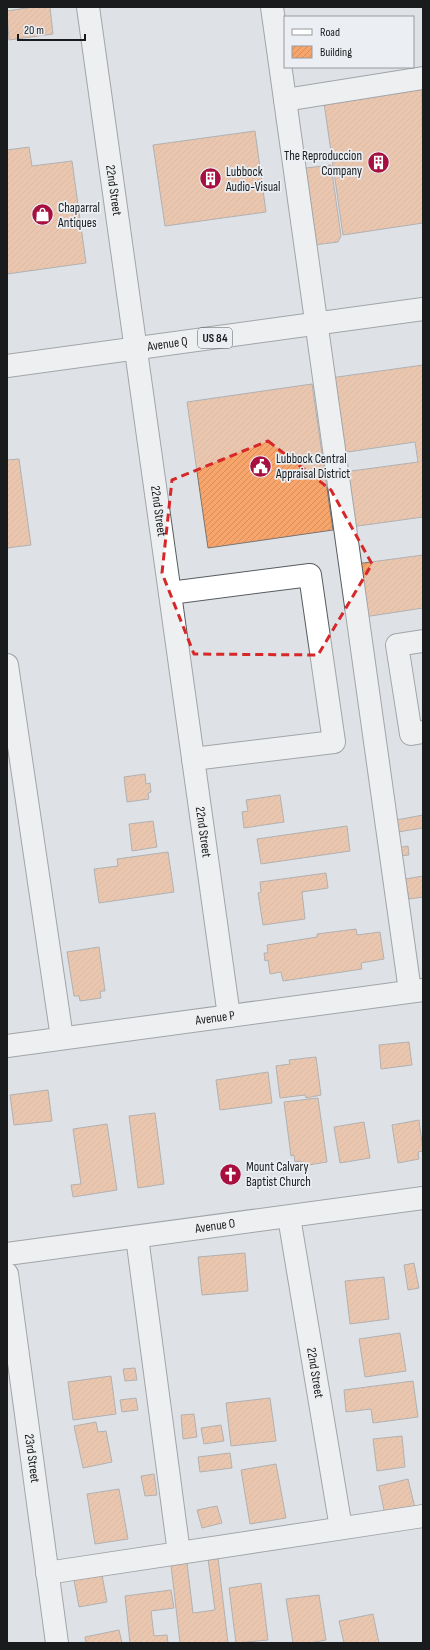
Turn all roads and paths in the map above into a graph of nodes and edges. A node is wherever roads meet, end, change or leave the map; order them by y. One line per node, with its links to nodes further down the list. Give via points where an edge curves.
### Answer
1 (88, 7): 7 (main road, 22nd Street)
2 (272, 7): 4 (main road)
3 (423, 78): 4 (main road)
4 (285, 100): 6 (main road)
5 (423, 309): 6 (main road, Avenue Q / US 84)
6 (316, 324): 7 (main road, Avenue Q / US 84); 14 (main road)
7 (136, 348): 8 (main road, Avenue Q / US 84); 9 (main road, 22nd Street)
8 (7, 366)
9 (170, 593): 13 (main road, 22nd Street); 13 (main road, via 310,575 334,742)
10 (423, 641): 12 (main road, via 397,645 411,734)
11 (7, 665): 16 (main road)
12 (423, 732)
13 (193, 759): 15 (main road, 22nd Street)
14 (417, 990): 15 (main road, Avenue P)
15 (229, 1016): 16 (main road, Avenue P)
16 (62, 1038): 17 (main road, Avenue P)
17 (7, 1046)
18 (423, 1198): 19 (main road, Avenue O)
19 (290, 1217): 20 (main road, Avenue O); 25 (main road, 22nd Street)
20 (137, 1237): 21 (main road, Avenue O); 26 (main road)
21 (7, 1254)
22 (7, 1274): 23 (main road, 23rd Street)
23 (16, 1405): 27 (main road, 23rd Street)
24 (423, 1516): 25 (main road)
25 (341, 1528): 26 (main road)
26 (180, 1552): 27 (main road)
27 (47, 1573): 28 (main road, 23rd Street)
28 (57, 1643)

